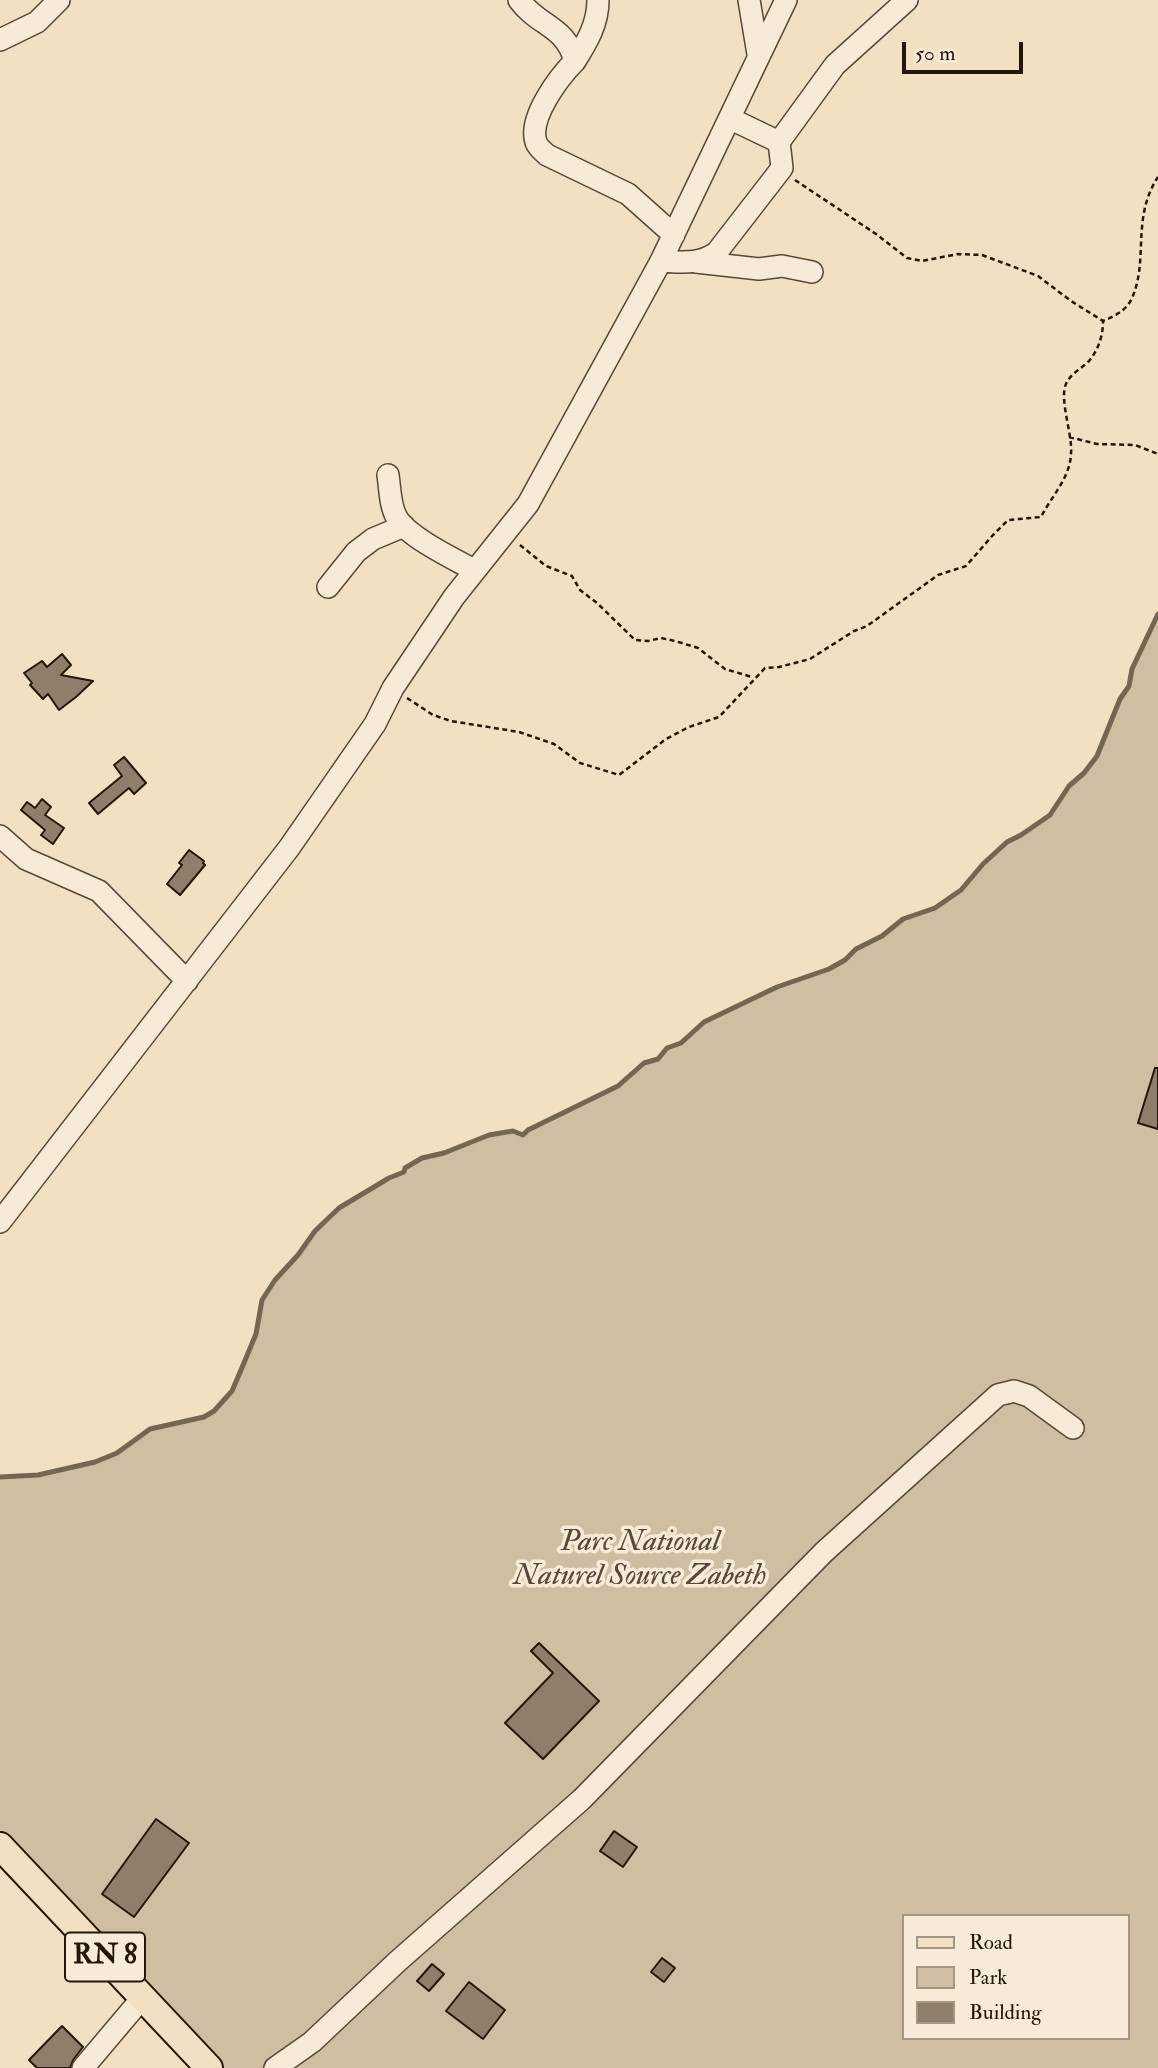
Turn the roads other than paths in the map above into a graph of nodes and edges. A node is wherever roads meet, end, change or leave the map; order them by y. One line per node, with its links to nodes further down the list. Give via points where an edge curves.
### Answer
1 (59, 0): 7 (street, via 37,22)
2 (519, 0): 9 (street, via 528,12 562,34)
3 (598, 0): 9 (street, via 596,21)
4 (749, 0): 8 (street)
5 (786, 0): 8 (street)
6 (907, 0): 11 (street, via 835,65)
7 (0, 40)
8 (758, 54): 10 (street)
9 (575, 61): 12 (street, via 558,78 541,111 535,140 539,148 628,194)
10 (731, 119): 11 (street); 12 (street)
11 (779, 142): 14 (street, via 782,168 717,252)
12 (674, 235): 13 (street)
13 (662, 261): 14 (street); 18 (street, via 528,504)
14 (696, 262): 15 (street)
15 (812, 272)
16 (388, 475): 17 (street, via 395,517)
17 (404, 526): 18 (street); 19 (street, via 364,545)
18 (474, 570): 21 (street, via 297,836)
19 (328, 587)
20 (0, 836): 21 (street, via 26,859 99,891)
21 (187, 981): 22 (street)
22 (0, 1222)
23 (1073, 1427): 28 (street, via 1029,1396 1014,1391 998,1395 824,1552 582,1799 312,2042)
24 (0, 1846): 25 (main road, RN 8)
25 (143, 1997): 26 (street); 27 (main road, RN 8)
26 (83, 2068)
27 (209, 2068)
28 (275, 2068)

